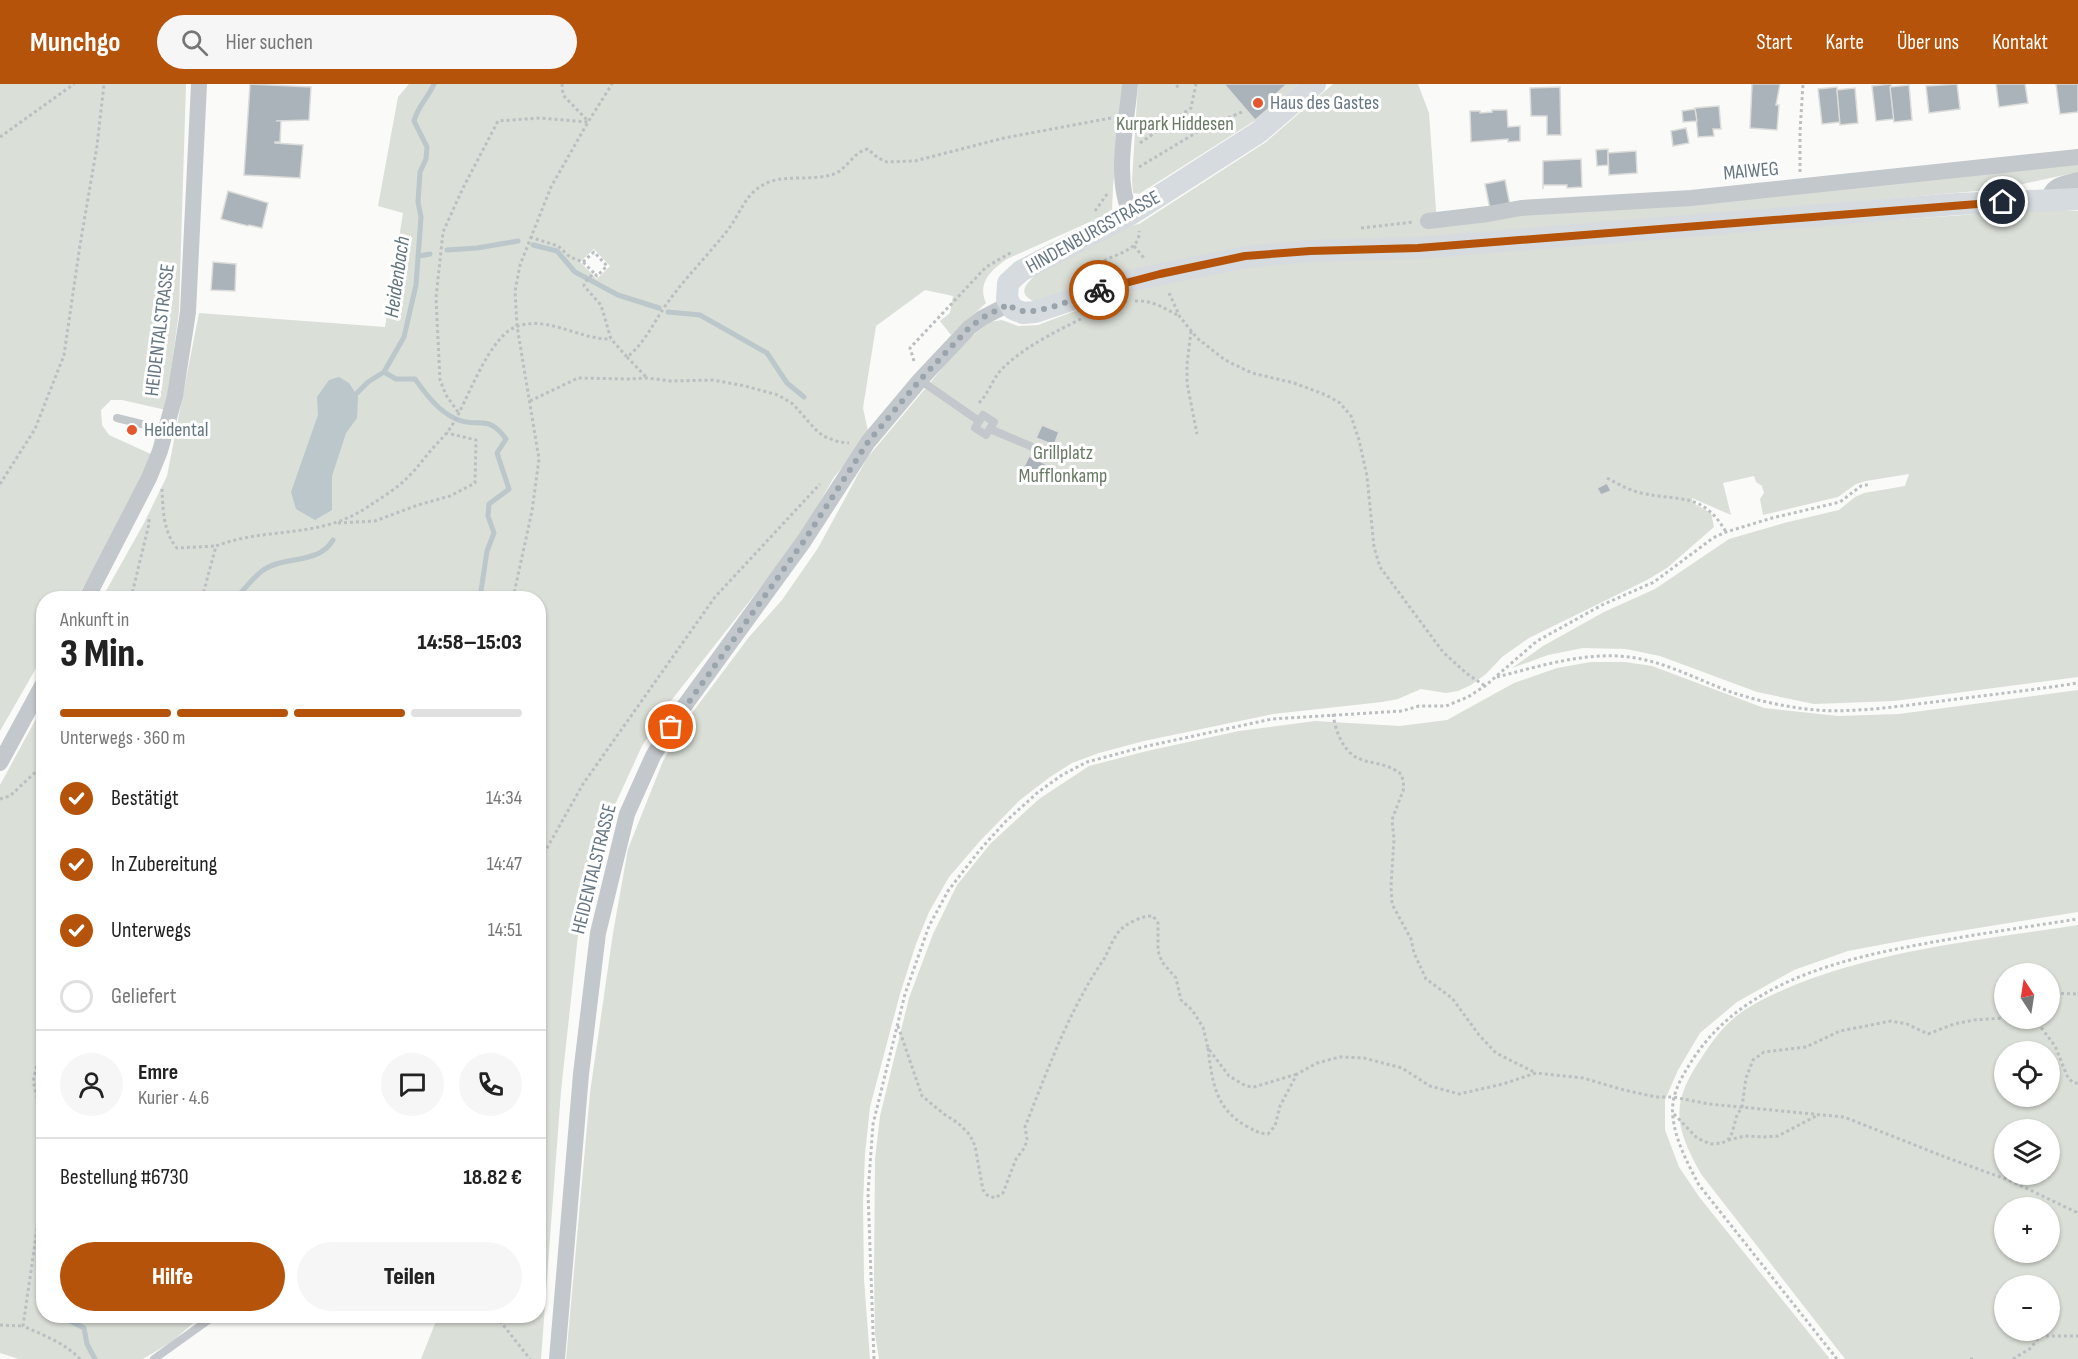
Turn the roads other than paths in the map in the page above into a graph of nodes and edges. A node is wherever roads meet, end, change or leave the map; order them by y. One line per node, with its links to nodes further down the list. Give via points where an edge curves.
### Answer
1 (199, 84): 13 (street, HEIDENTALSTRASSE, via 188,312)
2 (1130, 84): 8 (street, via 1122,176)
3 (1315, 84): 8 (main road, HINDENBURGSTRASSE, via 1259,132)
4 (2078, 157): 9 (street, MAIWEG, via 1801,188 1521,208)
5 (2078, 180): 7 (street, via 2053,188)
6 (2078, 199): 7 (main road)
7 (2049, 200): 10 (main road, via 1418,248 1245,256 1153,266 1124,282 1035,312 1018,312)
8 (1131, 214): 10 (main road, HINDENBURGSTRASSE, via 1021,270 1008,283)
9 (1428, 220)
10 (1009, 304): 11 (street, HEIDENTALSTRASSE, via 969,328)
11 (920, 380): 14 (lane, via 979,422 983,415 994,422 990,429); 20 (street, HEIDENTALSTRASSE, via 868,442 804,541 680,712 653,756 627,814 598,933 581,1074)
12 (117, 418): 13 (lane)
13 (166, 430): 15 (street, HEIDENTALSTRASSE, via 149,478)
14 (1049, 454)
15 (91, 591)
16 (36, 697): 17 (street)
17 (0, 763)
18 (204, 1323): 19 (lane)
19 (154, 1359)
20 (557, 1359)

